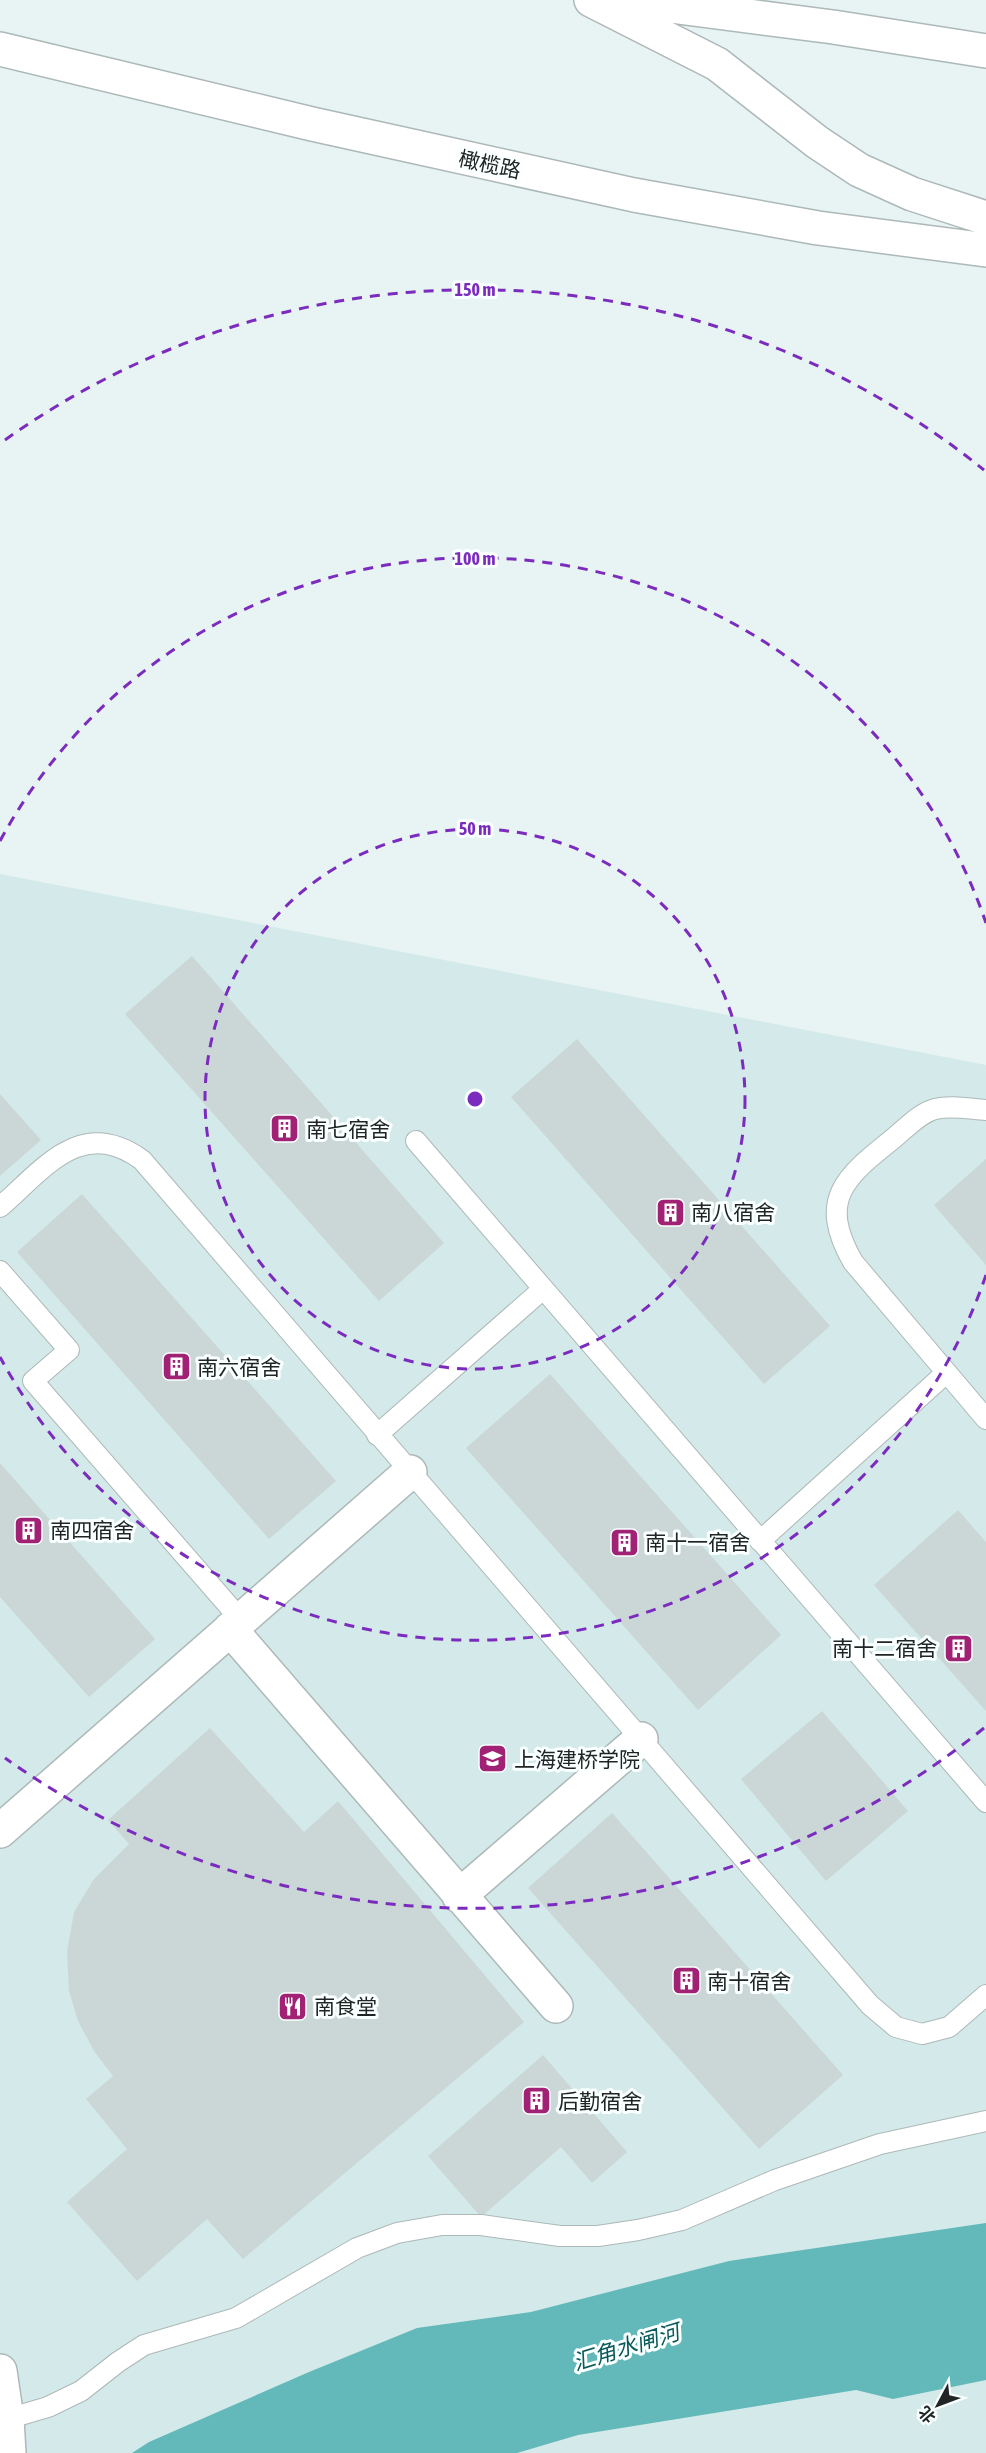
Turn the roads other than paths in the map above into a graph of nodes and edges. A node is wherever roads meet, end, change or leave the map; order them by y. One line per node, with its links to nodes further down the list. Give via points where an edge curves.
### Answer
1 (591, 0): 5 (main road, via 717,64 859,170 912,194)
2 (624, 0): 4 (main road)
3 (0, 48): 6 (main road, 橄榄路, via 312,124 634,195 818,228)
4 (986, 51)
5 (986, 218)
6 (986, 250)
7 (986, 1110): 12 (lane, via 934,1109 921,1116 861,1164 844,1184 837,1202 836,1223 853,1262)
8 (416, 1141): 11 (lane)
9 (0, 1207): 14 (lane, via 76,1146 90,1142 125,1148 142,1160)
10 (0, 1271): 17 (lane, via 69,1350 33,1381)
11 (543, 1289): 14 (lane); 16 (lane)
12 (946, 1373): 13 (lane); 16 (lane)
13 (986, 1419)
14 (377, 1435): 15 (lane)
15 (410, 1472): 17 (main road); 18 (lane)
16 (760, 1541): 19 (lane)
17 (235, 1624): 20 (main road); 21 (main road)
18 (640, 1739): 21 (main road); 22 (lane, via 870,2005 896,2027 922,2034 949,2027)
19 (986, 1802)
20 (0, 1831)
21 (459, 1896): 23 (main road)
22 (986, 1995)
23 (556, 2006)
24 (986, 2121): 26 (lane, via 880,2144 775,2180 682,2220 638,2230 560,2236 481,2224 442,2225 398,2233 357,2248 236,2318 144,2345 81,2391 48,2407)
25 (0, 2371): 26 (main road)
26 (7, 2419): 27 (main road)
27 (9, 2453)

